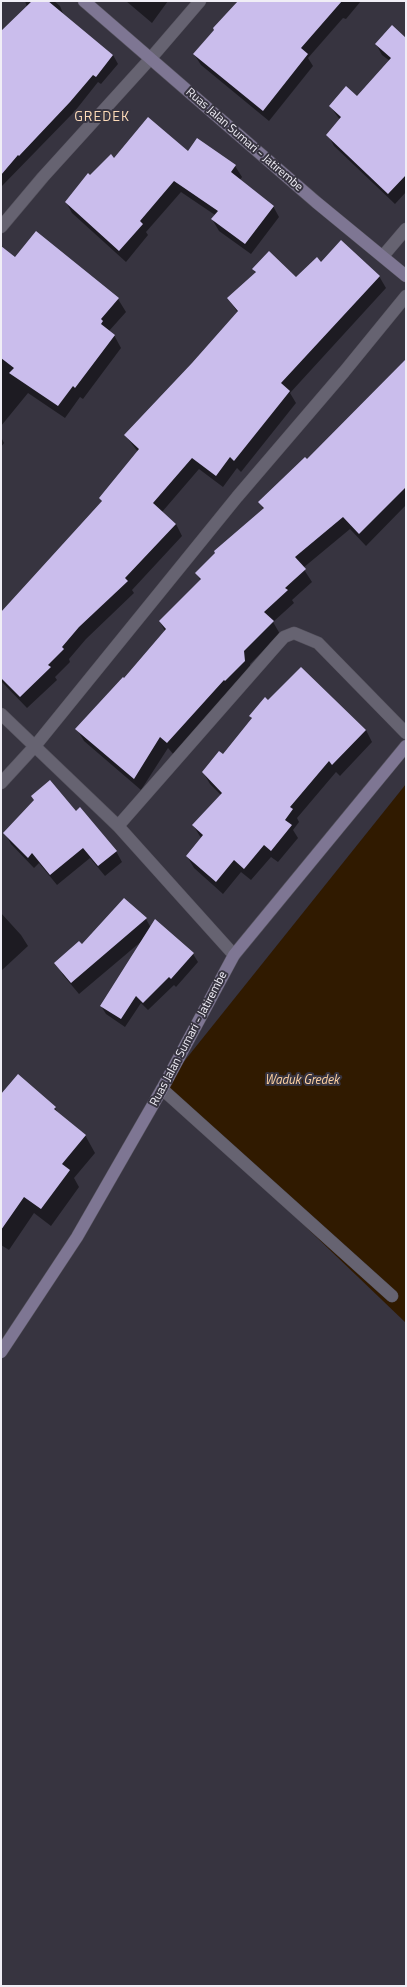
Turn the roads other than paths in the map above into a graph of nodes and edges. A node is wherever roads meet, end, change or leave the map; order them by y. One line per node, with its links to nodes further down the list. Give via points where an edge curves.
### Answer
1 (84, 1): 3 (main road, Ruas Jalan Sumari - Jatirembe)
2 (200, 1): 3 (street)
3 (151, 58): 4 (street); 6 (main road, Ruas Jalan Sumari - Jatirembe, via 316,202)
4 (1, 227)
5 (406, 229): 6 (street)
6 (383, 256): 7 (main road, Ruas Jalan Sumari - Jatirembe)
7 (406, 276)
8 (406, 296): 11 (street, via 237,497)
9 (1, 714): 11 (street)
10 (406, 733): 14 (street, via 318,643 294,633 284,637)
11 (35, 746): 13 (street); 14 (street)
12 (406, 746): 15 (main road, Ruas Jalan Sumari - Jatirembe)
13 (1, 783)
14 (118, 826): 15 (street)
15 (234, 955): 16 (main road, Ruas Jalan Sumari - Jatirembe)
16 (162, 1090): 17 (street); 18 (main road, Ruas Jalan Sumari - Jatirembe, via 77,1237)
17 (392, 1296)
18 (1, 1352)

